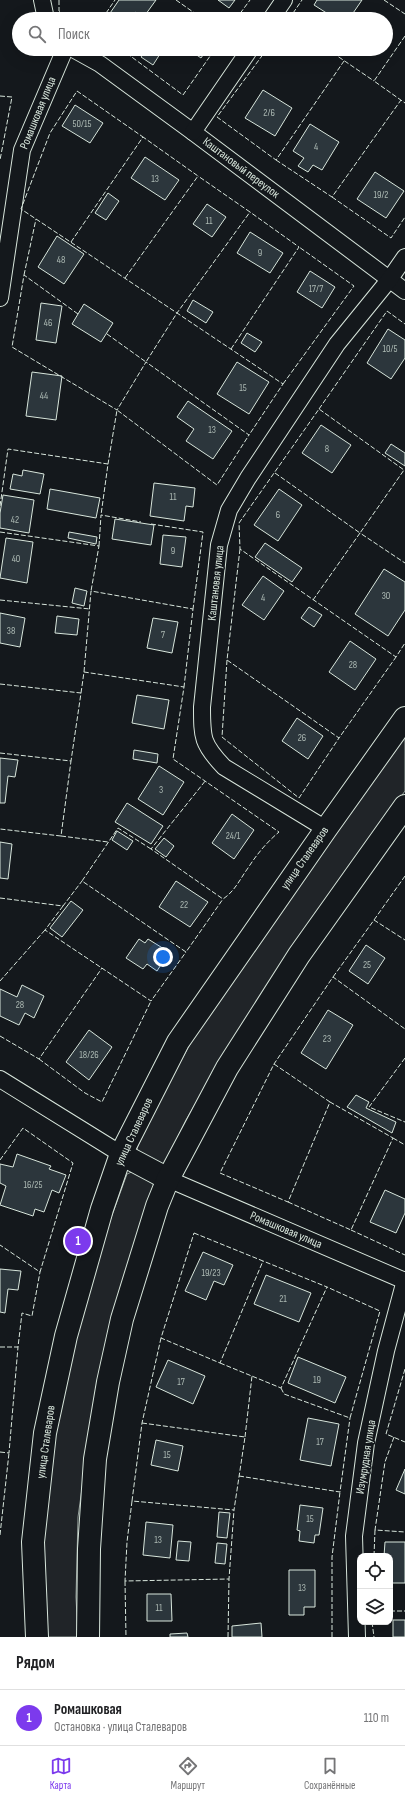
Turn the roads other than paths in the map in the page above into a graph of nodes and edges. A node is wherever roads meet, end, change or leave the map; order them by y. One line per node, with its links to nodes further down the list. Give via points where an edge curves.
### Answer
1 (42, 0): 3 (street)
2 (284, 0): 4 (street)
3 (45, 12)
4 (276, 12)
5 (63, 56): 12 (street, Ромашковая улица, via 22,150)
6 (86, 56): 8 (street, Каштановый переулок)
7 (245, 56): 8 (street)
8 (193, 132): 10 (street, Каштановый переулок)
9 (405, 257): 10 (street, Каштановая улица)
10 (389, 280): 11 (street, Каштановый переулок); 15 (street, Каштановая улица, via 337,344 248,478 229,510 219,545 202,707 202,733 210,752 224,767)
11 (405, 292)
12 (0, 298)
13 (405, 718): 15 (main road, улица Сталеваров)
14 (405, 806): 18 (main road, via 299,955 227,1068)
15 (326, 829): 17 (main road, улица Сталеваров, via 178,1042)
16 (0, 1079): 17 (street)
17 (122, 1154): 18 (main road); 20 (main road, улица Сталеваров, via 102,1209 66,1336 45,1433 33,1542)
18 (168, 1179): 19 (street, Ромашковая улица); 21 (main road, via 157,1206 122,1319 108,1382 95,1467 89,1549)
19 (405, 1281): 22 (street, Изумрудная улица, via 386,1351 366,1443 354,1536)
20 (37, 1637)
21 (88, 1637)
22 (357, 1637)

